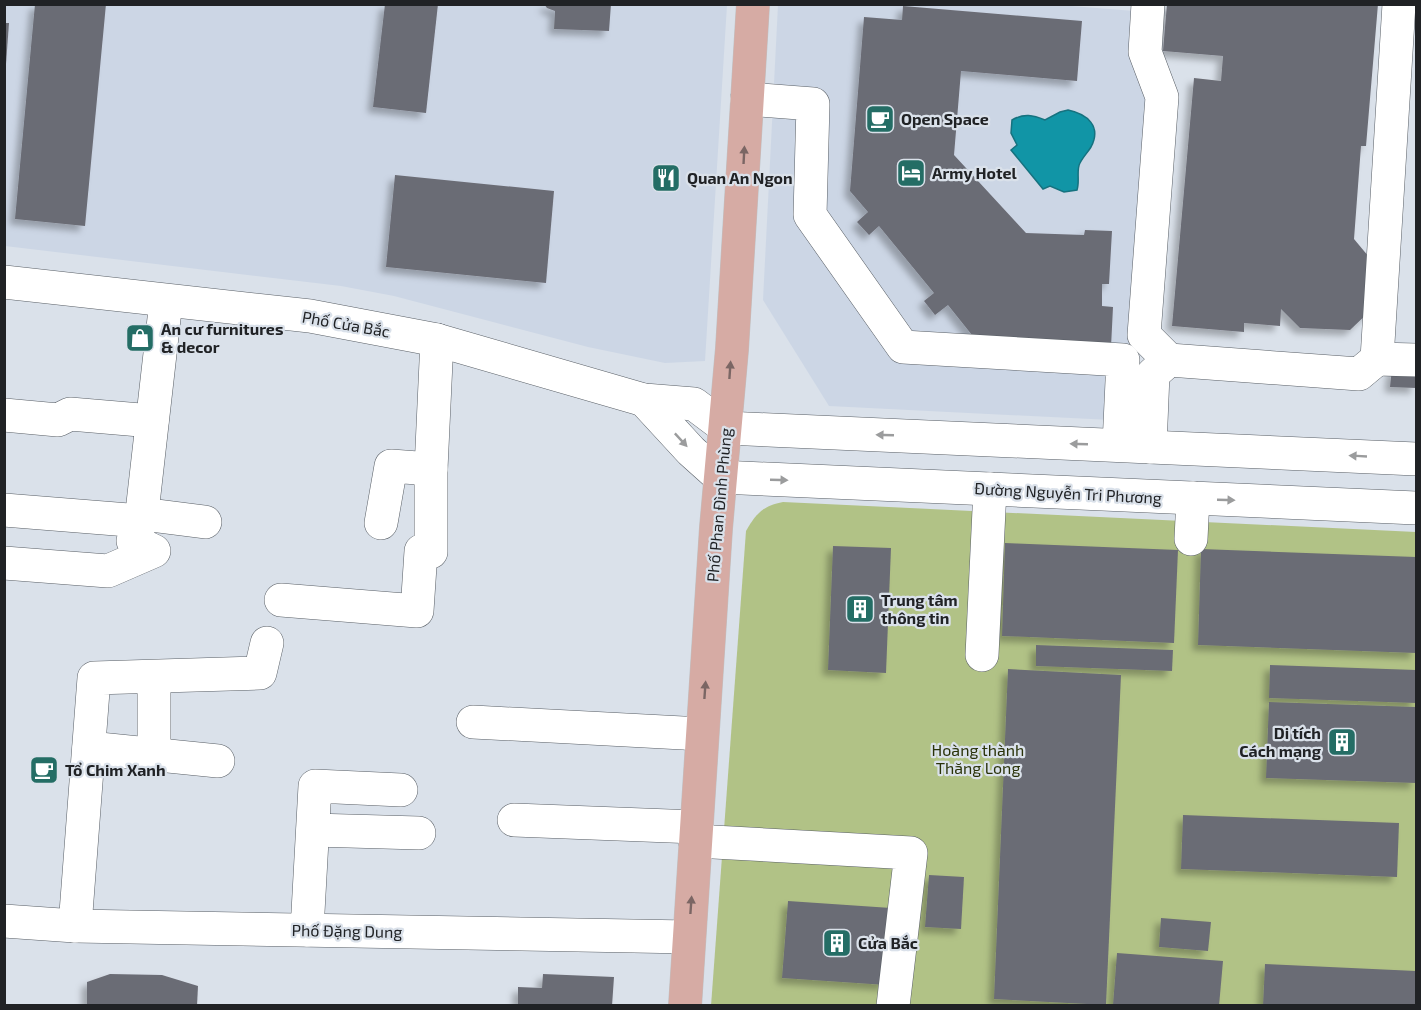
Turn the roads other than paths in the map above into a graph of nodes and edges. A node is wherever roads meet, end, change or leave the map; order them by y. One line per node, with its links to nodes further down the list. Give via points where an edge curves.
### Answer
1 (753, 4): 4 (main road, Phố Phan Đình Phùng)
2 (1148, 4): 9 (street, via 1145,52 1162,97 1144,335)
3 (1399, 4): 8 (street)
4 (747, 99): 14 (main road, Phố Phan Đình Phùng, one-way to 4); 15 (street, via 813,104 810,215 903,347 1123,360)
5 (4, 282): 6 (street, Phố Cửa Bắc)
6 (166, 301): 7 (street, Phố Cửa Bắc, via 310,316); 13 (street)
7 (437, 340): 11 (street, Phố Cửa Bắc); 17 (street)
8 (1377, 359): 9 (street, via 1359,374); 10 (street)
9 (1169, 360): 15 (street, via 1153,374)
10 (1416, 360)
11 (644, 400): 14 (street, Phố Cửa Bắc, via 694,404); 18 (street, one-way to 18)
12 (4, 415): 13 (street, via 58,420 69,414)
13 (152, 422): 23 (street)
14 (726, 428): 15 (street, one-way to 14); 18 (main road, Phố Phan Đình Phùng)
15 (1135, 446): 16 (street, one-way to 15)
16 (1416, 459)
17 (431, 469): 25 (street, via 391,466); 28 (street, via 431,552 421,551 417,611)
18 (720, 477): 19 (street, Đường Nguyễn Tri Phương, one-way to 19); 33 (main road, Phố Phan Đình Phùng, one-way to 18)
19 (990, 489): 20 (street, Đường Nguyễn Tri Phương); 30 (street)
20 (1193, 498): 21 (street, Đường Nguyễn Tri Phương, one-way to 21); 26 (street)
21 (1416, 508)
22 (4, 510): 23 (street)
23 (141, 518): 24 (street); 27 (street, via 133,541 154,551 108,571)
24 (205, 522)
25 (381, 523)
26 (1191, 539)
27 (4, 563)
28 (281, 600)
29 (267, 643): 31 (street, via 260,673)
30 (982, 655)
31 (154, 677): 34 (street, via 94,678); 35 (street)
32 (473, 722): 33 (street)
33 (702, 734): 41 (main road, Phố Phan Đình Phùng)
34 (88, 748): 35 (street); 43 (street)
35 (154, 755): 36 (street)
36 (218, 761)
37 (401, 790): 39 (street, via 315,786)
38 (514, 820): 41 (street)
39 (313, 830): 40 (street); 44 (street)
40 (419, 833)
41 (696, 834): 45 (main road, Phố Phan Đình Phùng, one-way to 41); 47 (street, via 911,853)
42 (4, 921): 43 (street, Phố Đặng Dung)
43 (75, 926): 44 (street, Phố Đặng Dung)
44 (308, 930): 45 (street, Phố Đặng Dung)
45 (689, 937): 46 (main road, Phố Phan Đình Phùng)
46 (685, 1005)
47 (893, 1005)

